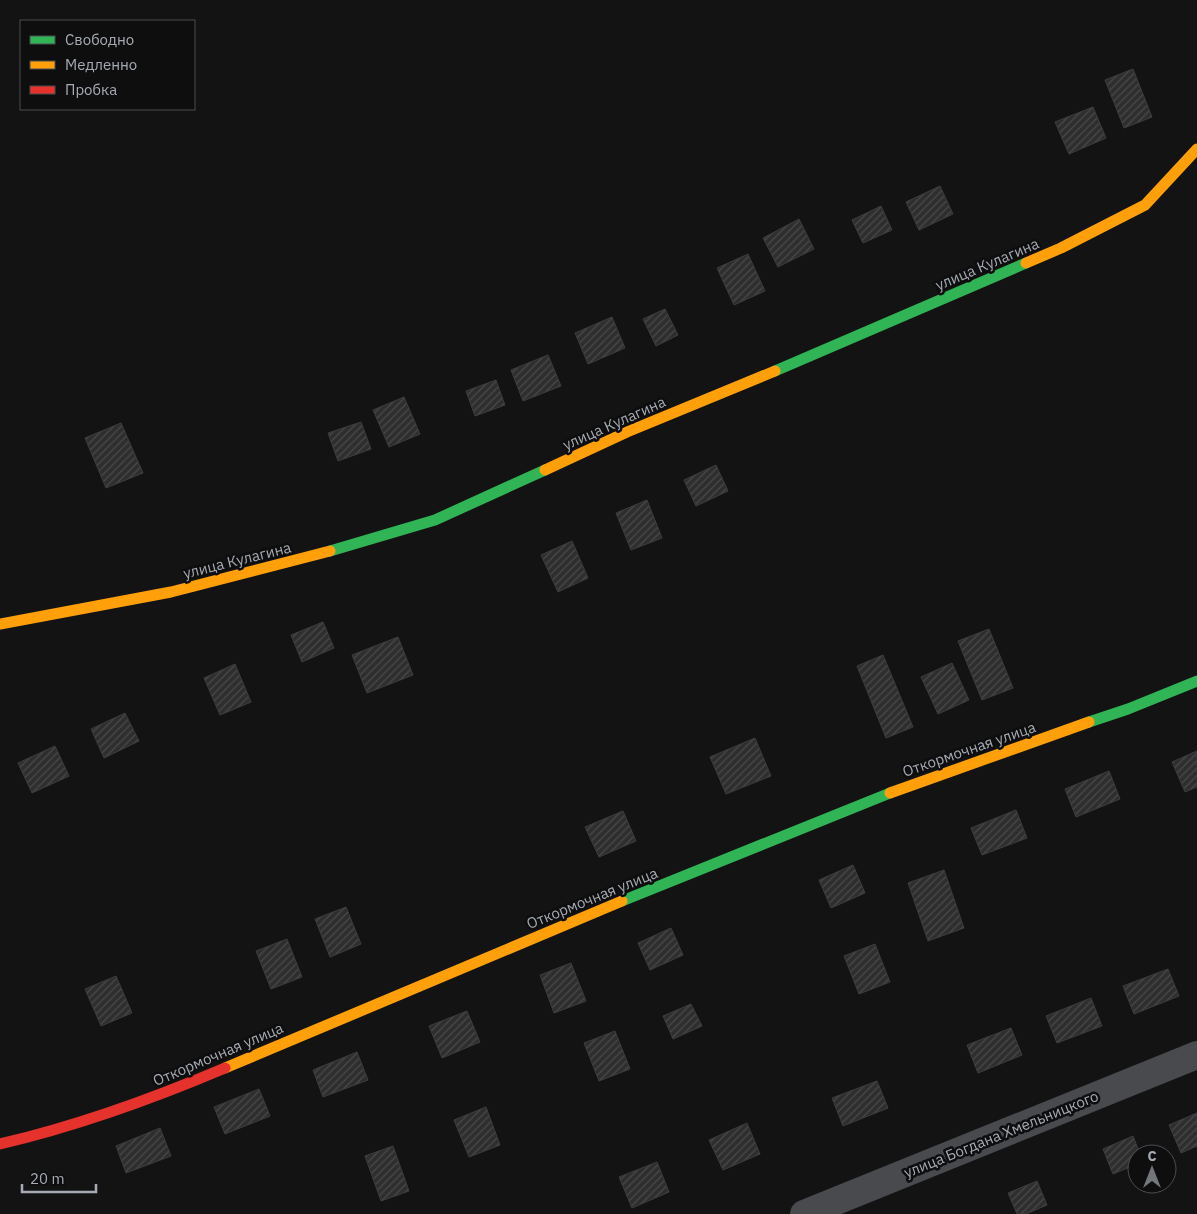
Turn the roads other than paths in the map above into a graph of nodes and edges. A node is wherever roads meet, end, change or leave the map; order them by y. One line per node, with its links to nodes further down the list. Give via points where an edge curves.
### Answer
1 (1197, 149): 2 (street, улица Кулагина, via 1145,205 1061,248 627,432 435,520 300,560 171,592)
2 (0, 624)
3 (1197, 681): 5 (street, Откормочная улица, via 1128,709 914,783 579,918 165,1094 42,1134)
4 (1197, 1055): 6 (street, улица Богдана Хмельницкого)
5 (0, 1144)
6 (804, 1214)

